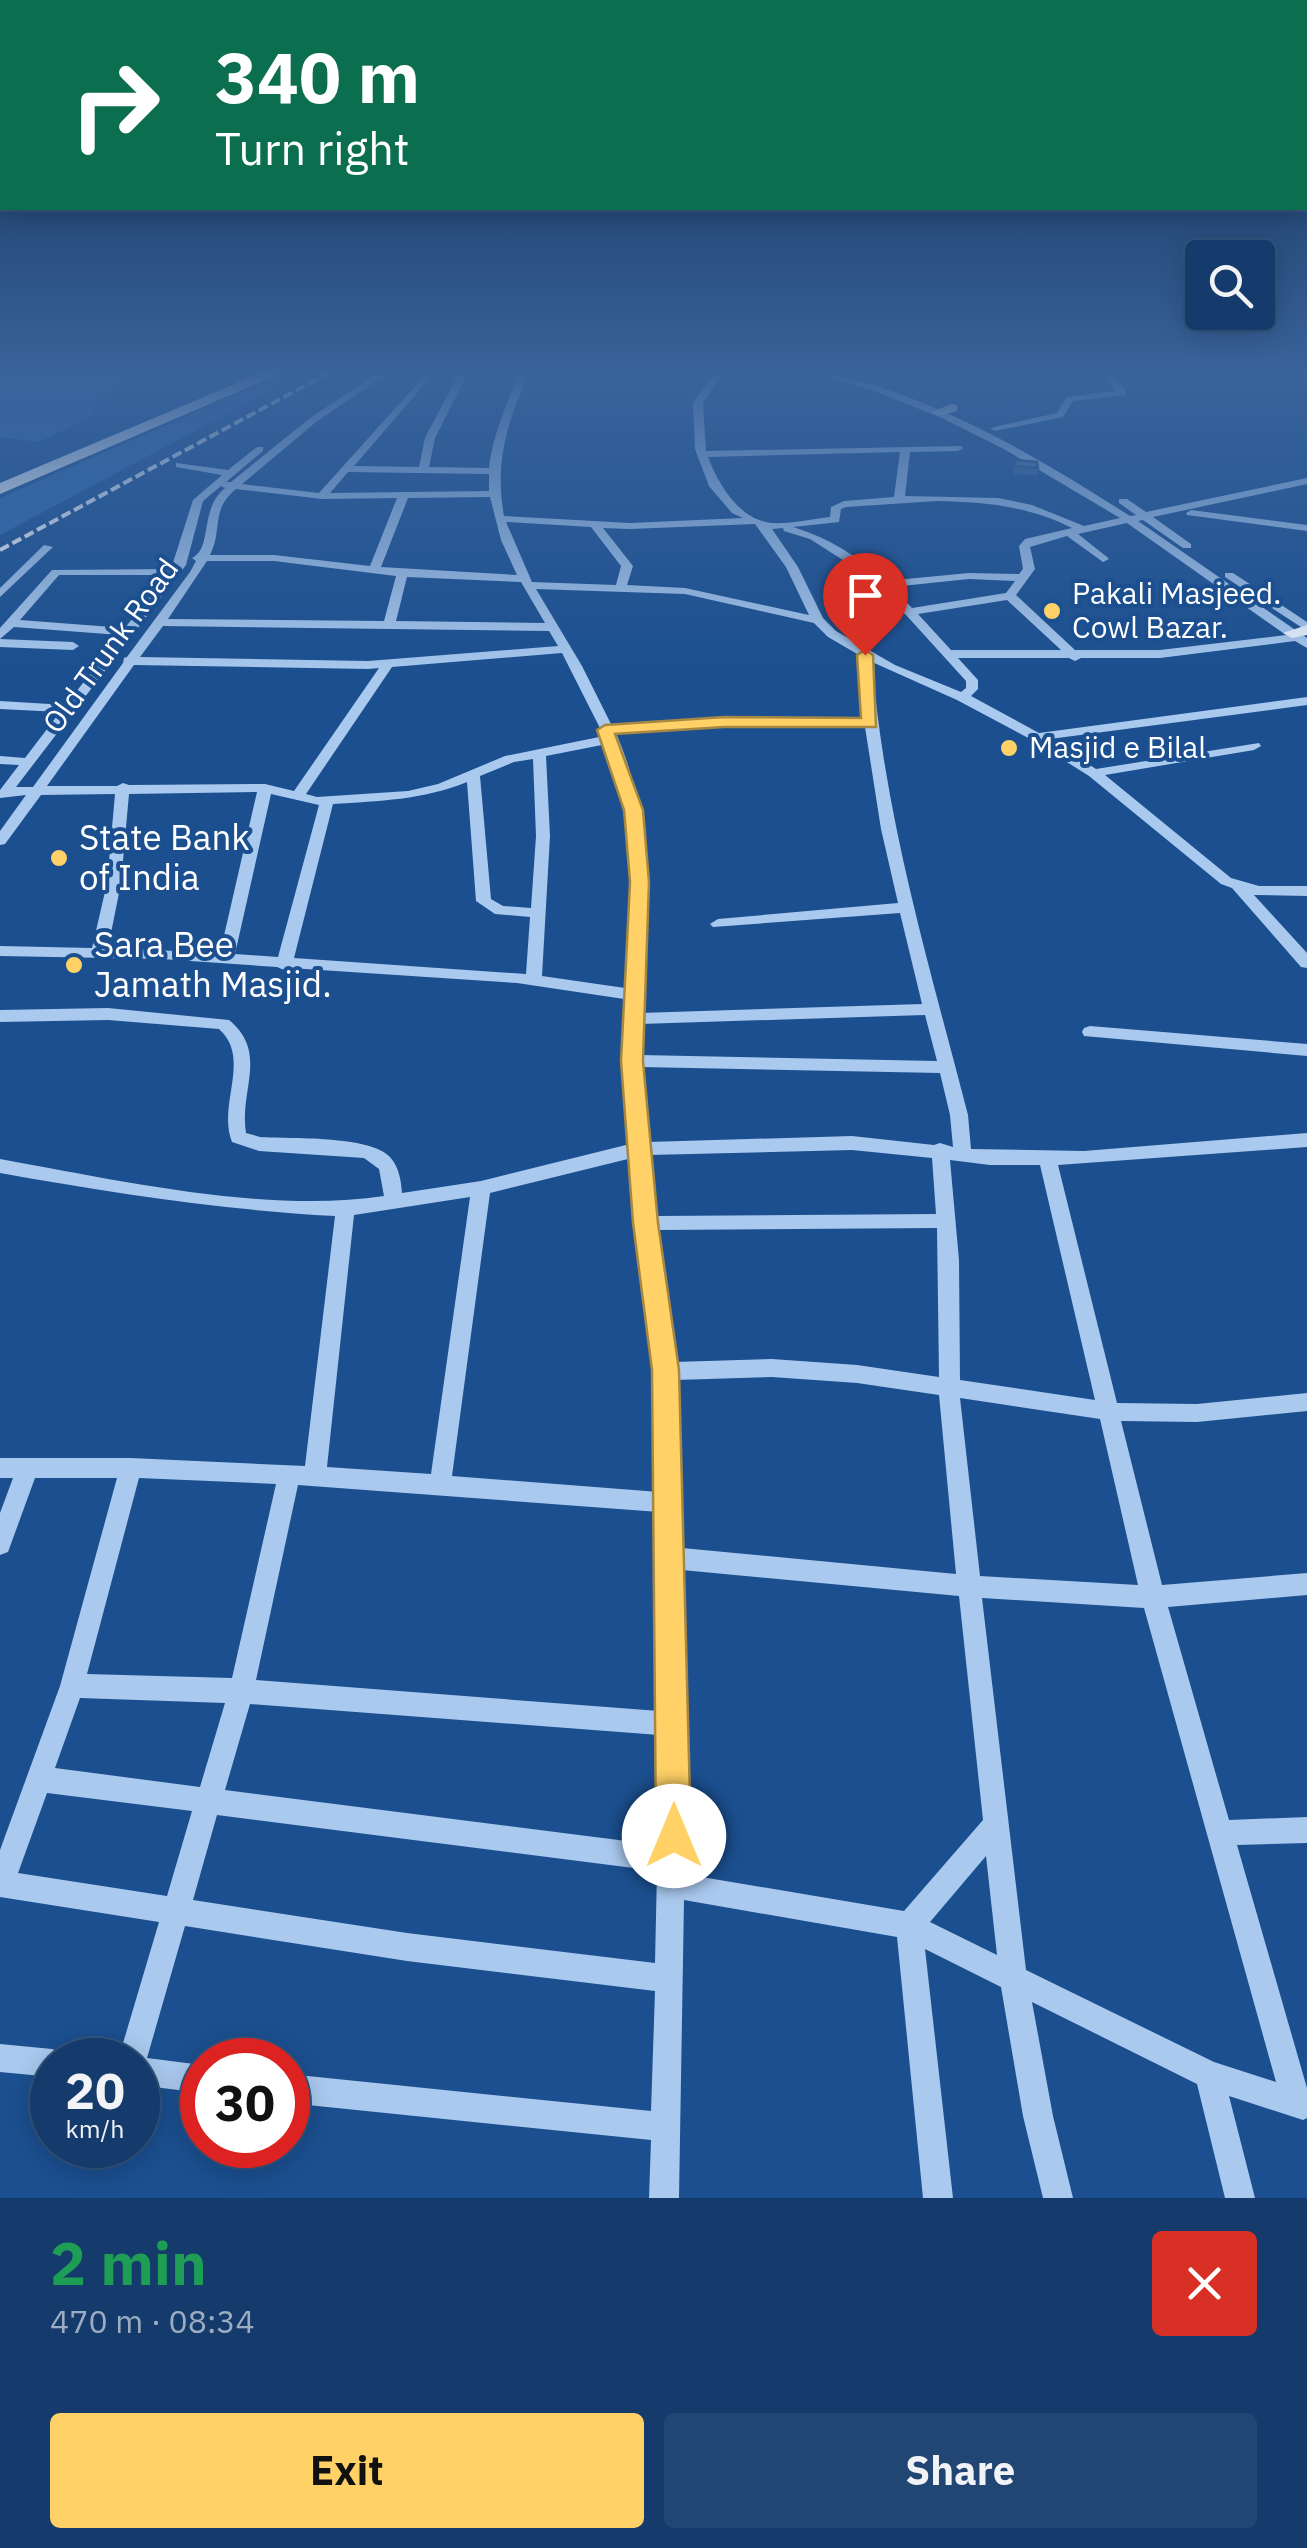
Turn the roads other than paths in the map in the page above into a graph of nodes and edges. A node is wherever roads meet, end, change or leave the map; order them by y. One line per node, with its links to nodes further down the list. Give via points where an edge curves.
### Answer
1 (494, 471): 14 (street)
2 (42, 472): 13 (highway)
3 (201, 472): 11 (street)
4 (239, 472): 11 (street, Old Trunk Road)
5 (240, 472): 11 (street, Old Trunk Road)
6 (343, 472): 16 (street)
7 (711, 472): 22 (street, via 724,499)
8 (902, 472): 17 (street)
9 (1052, 472): 21 (street)
10 (1071, 472): 19 (street)
11 (229, 479): 16 (street); 28 (street, Old Trunk Road, via 214,507); 29 (street, Old Trunk Road, via 211,484 190,515)
12 (1307, 481): 18 (street)
13 (0, 489)
14 (496, 494): 15 (street); 20 (street)
15 (404, 495): 16 (street); 31 (street)
16 (322, 496)
17 (899, 499): 22 (street, via 838,505 838,517 830,521); 25 (street, via 1008,500)
18 (1176, 511): 19 (street); 24 (street)
19 (1150, 517): 21 (street); 47 (street)
20 (501, 519): 23 (street); 35 (street)
21 (1132, 520): 25 (street); 47 (street)
22 (762, 523): 23 (street); 36 (street, via 824,538); 41 (street)
23 (595, 525): 37 (street, via 626,566)
24 (1307, 528)
25 (1084, 530): 26 (street)
26 (1069, 532): 30 (street); 34 (street, via 1024,546 1030,560)
27 (48, 547): 38 (street)
28 (204, 558): 29 (street); 31 (street); 42 (street, Old Trunk Road)
29 (183, 559): 32 (street)
30 (1104, 559)
31 (374, 570): 33 (street)
32 (174, 572): 43 (street, via 62,570); 46 (street)
33 (402, 573): 35 (street); 44 (street)
34 (1024, 578): 36 (street); 39 (street)
35 (526, 582): 37 (street); 45 (street)
36 (879, 585): 40 (street)
37 (621, 587): 41 (street, via 685,591)
38 (0, 594)
39 (1010, 596): 40 (street); 53 (street)
40 (908, 612): 51 (street)
41 (818, 620): 52 (street)
42 (158, 622): 44 (street); 54 (street, Old Trunk Road)
43 (10, 623): 46 (street); 48 (street)
44 (389, 626): 45 (street)
45 (552, 627): 50 (street)
46 (128, 632): 59 (street)
47 (1302, 634): 53 (street)
48 (0, 639): 49 (street)
49 (73, 646)
50 (566, 649): 55 (street); 61 (street)
51 (947, 654): 53 (street); 56 (street, via 972,680)
52 (865, 655): 56 (street); 60 (street)
53 (1075, 658)
54 (128, 661): 55 (street); 71 (street, Old Trunk Road)
55 (388, 664): 73 (street)
56 (962, 697): 62 (street)
57 (1307, 701): 62 (street)
58 (0, 705): 59 (street)
59 (69, 709): 66 (street)
60 (870, 723): 61 (street, via 724,722); 78 (street)
61 (608, 734): 64 (street); 87 (street, via 634,810 639,882)
62 (1037, 736): 67 (street)
63 (1254, 746): 67 (street)
64 (539, 753): 68 (street); 79 (street, via 544,836)
65 (0, 760): 66 (street)
66 (26, 762): 72 (street)
67 (1094, 773): 76 (street)
68 (473, 775): 74 (street, via 408,794); 79 (street, via 484,901 500,910)
69 (123, 787): 70 (street); 71 (street); 82 (street)
70 (265, 788): 73 (street); 83 (street)
71 (37, 790): 72 (street); 75 (street, Old Trunk Road)
72 (3, 795)
73 (298, 795): 74 (street)
74 (327, 801): 85 (street)
75 (0, 841)
76 (1238, 886): 77 (street); 84 (street)
77 (1307, 891)
78 (909, 907): 80 (street); 88 (street)
79 (538, 912): 86 (street)
80 (718, 924)
81 (0, 951): 82 (street)
82 (99, 951): 83 (street)
83 (226, 959): 85 (street)
84 (1307, 963)
85 (284, 965): 86 (street)
86 (534, 981): 87 (street)
87 (633, 995): 90 (street)
88 (934, 1009): 90 (street); 94 (street)
89 (0, 1016): 101 (street, via 108,1014 223,1024 244,1046 238,1137 382,1157 390,1168)
90 (632, 1019): 93 (street)
91 (1090, 1032): 92 (street)
92 (1307, 1050)
93 (632, 1061): 94 (street); 96 (street)
94 (948, 1067): 97 (street)
95 (1307, 1140): 98 (street)
96 (639, 1149): 97 (street, via 852,1143); 100 (street); 104 (street)
97 (951, 1151): 98 (street); 103 (street)
98 (1047, 1158): 108 (street)
99 (0, 1166): 102 (street, via 154,1193)
100 (481, 1188): 101 (street); 113 (street)
101 (394, 1204): 102 (street)
102 (345, 1209): 112 (street)
103 (946, 1221): 104 (street); 106 (street)
104 (645, 1223): 105 (street)
105 (665, 1370): 106 (street, via 772,1368); 114 (street)
106 (949, 1387): 108 (street); 118 (street)
107 (1307, 1402): 108 (street)
108 (1111, 1412): 119 (street)
109 (28, 1467): 110 (street); 111 (street); 115 (street)
110 (0, 1468)
111 (131, 1468): 112 (street); 120 (street)
112 (302, 1476): 113 (street); 121 (street)
113 (440, 1486): 114 (street)
114 (670, 1502): 116 (street)
115 (0, 1544)
116 (670, 1558): 118 (street); 122 (street)
117 (1307, 1584): 119 (street)
118 (969, 1585): 119 (street); 125 (street)
119 (1153, 1596): 127 (street)
120 (72, 1686): 121 (street); 123 (street)
121 (241, 1691): 122 (street); 124 (street)
122 (672, 1724): 128 (street)
123 (38, 1779): 124 (street); 129 (street)
124 (210, 1799): 128 (street); 130 (street)
125 (998, 1822): 131 (street); 132 (street)
126 (1307, 1830): 127 (street)
127 (1219, 1833): 139 (street)
128 (672, 1872): 131 (street); 133 (street)
129 (1, 1884): 130 (street)
130 (178, 1913): 133 (street); 134 (street)
131 (909, 1926): 132 (street); 142 (street)
132 (1013, 1974): 137 (street); 143 (street)
133 (669, 1979): 140 (street)
134 (139, 2038)
135 (0, 2058): 136 (street)
136 (30, 2060)
137 (1209, 2075): 139 (street); 144 (street)
138 (310, 2090): 140 (street)
139 (1302, 2105)
140 (666, 2127): 141 (street)
141 (664, 2198)
142 (938, 2198)
143 (1058, 2198)
144 (1240, 2198)

